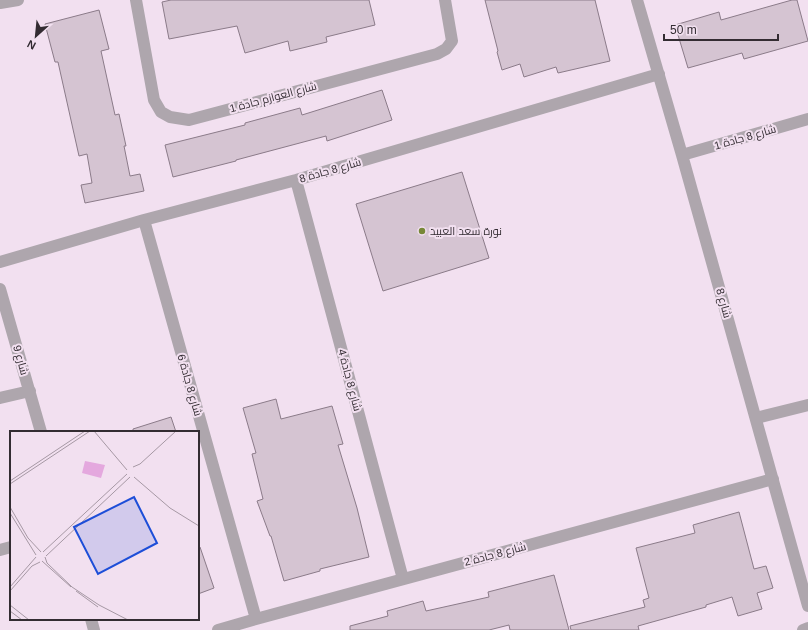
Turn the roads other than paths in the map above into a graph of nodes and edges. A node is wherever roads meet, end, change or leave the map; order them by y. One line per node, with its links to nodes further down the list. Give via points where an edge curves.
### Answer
1 (18, 0): 5 (street)
2 (136, 0): 3 (street, شارع العوازم جادة 1, via 154,100 162,112 170,117 189,120 437,54 446,49 452,41)
3 (445, 0)
4 (641, 1): 6 (street, شارع 8)
5 (0, 4)
6 (659, 74): 8 (street, شارع 8); 9 (street, شارع 8 جادة 8)
7 (808, 119): 8 (street, شارع 8 جادة 1)
8 (682, 155): 16 (street, شارع 8)
9 (296, 180): 10 (street, شارع 8 جادة 8); 21 (street, شارع 8 جادة 4)
10 (144, 220): 11 (street, شارع 8 جادة 8); 23 (street, شارع 8 جادة 6)
11 (0, 262)
12 (0, 289): 13 (street, شارع 9)
13 (30, 391): 14 (street); 17 (street, شارع 9)
14 (0, 398)
15 (808, 405): 16 (street)
16 (756, 418): 18 (street, شارع 8)
17 (41, 431)
18 (773, 479): 21 (street, شارع 8 جادة 2); 22 (street, شارع 8)
19 (10, 547): 20 (street)
20 (0, 550)
21 (403, 579): 23 (street, شارع 8 جادة 2)
22 (808, 606)
23 (256, 619): 27 (street, شارع 8 جادة 2)
24 (91, 620): 26 (street)
25 (808, 628): 28 (street)
26 (94, 630)
27 (218, 630)
28 (803, 630)

